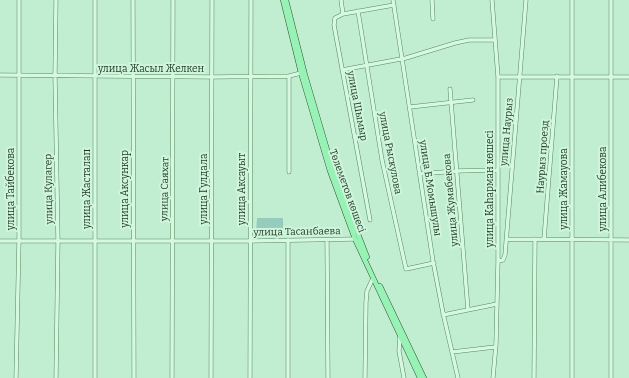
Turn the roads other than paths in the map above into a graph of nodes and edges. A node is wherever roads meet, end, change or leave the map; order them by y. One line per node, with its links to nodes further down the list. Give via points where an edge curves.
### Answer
1 (19, 0): 27 (street, улица Тайбекова)
2 (56, 0): 28 (street, улица Кулагер)
3 (94, 0): 29 (street, улица Жасталап)
4 (133, 0): 30 (street, улица Аксункар)
5 (173, 0): 31 (street, улица Саяхат)
6 (212, 0): 36 (street, улица Гулдала)
7 (251, 0): 32 (street, улица Аксауыт)
8 (283, 0): 25 (main road, Төлеметов көшесі)
9 (286, 0): 73 (main road, Төлеметов көшесі, via 303,69 333,170 359,239)
10 (341, 0): 19 (street)
11 (393, 0): 17 (street, улица Б.Момышулы)
12 (432, 0): 20 (street)
13 (492, 0): 21 (street, улица Каһарман көшесі)
14 (526, 0): 38 (street, улица Наурыз)
15 (572, 0): 35 (street, улица Жамауова)
16 (612, 0): 39 (street, улица Алибекова)
17 (394, 5): 18 (street); 22 (street, улица Б.Момышулы)
18 (358, 11): 19 (street); 23 (street, улица Рыскулова)
19 (343, 14): 24 (street, улица Шымыр, via 337,16 334,21)
20 (434, 19)
21 (495, 40): 22 (street, via 469,40); 37 (street, улица Каһарман көшесі)
22 (403, 58): 23 (street); 44 (street, улица Б.Момышулы)
23 (366, 65): 24 (street); 68 (street, улица Рыскулова, via 382,160 406,268)
24 (342, 70): 49 (street, улица Шымыр)
25 (301, 73): 33 (street, улица Жасыл Желкен); 50 (main road, Төлеметов көшесі, via 323,150)
26 (0, 75): 27 (street, улица Жасыл Желкен)
27 (18, 75): 28 (street, улица Жасыл Желкен); 55 (street, улица Тайбекова)
28 (55, 76): 29 (street, улица Жасыл Желкен); 61 (street, улица Кулагер)
29 (94, 76): 30 (street, улица Жасыл Желкен); 62 (street, улица Жасталап)
30 (134, 76): 31 (street, улица Жасыл Желкен); 63 (street, улица Аксункар)
31 (174, 76): 36 (street, улица Жасыл Желкен); 64 (street, улица Саяхат)
32 (250, 76): 33 (street, улица Жасыл Желкен); 36 (street, улица Жасыл Желкен); 66 (street, улица Аксауыт)
33 (289, 76): 47 (street)
34 (557, 76): 35 (street); 38 (street); 53 (street, Наурыз проезд)
35 (572, 76): 39 (street); 54 (street, улица Жамауова)
36 (213, 77): 65 (street, улица Гулдала)
37 (498, 77): 38 (street); 45 (street, улица Каһарман көшесі)
38 (520, 77): 51 (street, улица Наурыз)
39 (611, 77): 40 (street); 58 (street, улица Алибекова)
40 (629, 77)
41 (450, 89): 43 (street, улица Жумабекова)
42 (473, 100): 43 (street)
43 (450, 102): 44 (street); 46 (street, улица Жумабекова)
44 (410, 107): 48 (street, улица Б.Момышулы)
45 (498, 170): 46 (street); 67 (street, улица Каһарман көшесі)
46 (456, 171): 48 (street); 71 (street, улица Жумабекова)
47 (289, 172)
48 (420, 174): 68 (street, улица Б.Момышулы)
49 (370, 220)
50 (355, 239): 57 (street, улица Тасанбаева); 69 (main road, Төлеметов көшесі)
51 (507, 239): 52 (street); 67 (street, улица Наурыз, via 503,260)
52 (535, 239): 53 (street); 91 (street)
53 (544, 239): 54 (street)
54 (572, 239): 58 (street); 92 (street, улица Жамауова)
55 (19, 240): 60 (street, улица Тасанбаева); 61 (street, улица Тасанбаева); 76 (street, улица Тайбекова)
56 (288, 240): 57 (street, улица Тасанбаева); 66 (street, улица Тасанбаева); 83 (street)
57 (327, 240): 84 (street)
58 (611, 240): 59 (street); 93 (street, улица Алибекова)
59 (629, 240)
60 (0, 241)
61 (58, 241): 62 (street, улица Тасанбаева); 77 (street, улица Кулагер)
62 (95, 241): 63 (street, улица Тасанбаева); 78 (street, улица Жасталап)
63 (133, 241): 64 (street, улица Тасанбаева); 79 (street, улица Аксункар)
64 (172, 241): 65 (street, улица Тасанбаева); 80 (street, улица Саяхат)
65 (212, 241): 66 (street, улица Тасанбаева); 81 (street, улица Гулдала)
66 (250, 241): 82 (street, улица Аксауыт)
67 (498, 261): 70 (street, улица Каһарман көшесі)
68 (434, 263): 72 (street, улица Б.Момышулы)
69 (373, 278): 73 (main road, Төлеметов көшесі); 85 (street, via 367,291 366,302)
70 (496, 304): 71 (street); 74 (street, улица Каһарман көшесі)
71 (468, 310): 72 (street)
72 (443, 315): 75 (street, улица Б.Момышулы)
73 (401, 333): 86 (street, via 399,352); 87 (main road, Төлеметов көшесі); 88 (main road, Төлеметов көшесі)
74 (495, 347): 75 (street); 90 (street, улица Каһарман көшесі)
75 (452, 352): 89 (street, улица Б.Момышулы)
76 (16, 378)
77 (56, 378)
78 (95, 378)
79 (134, 378)
80 (172, 378)
81 (211, 378)
82 (250, 378)
83 (288, 378)
84 (328, 378)
85 (365, 378)
86 (404, 378)
87 (420, 378)
88 (424, 378)
89 (458, 378)
90 (493, 378)
91 (534, 378)
92 (572, 378)
93 (611, 378)

